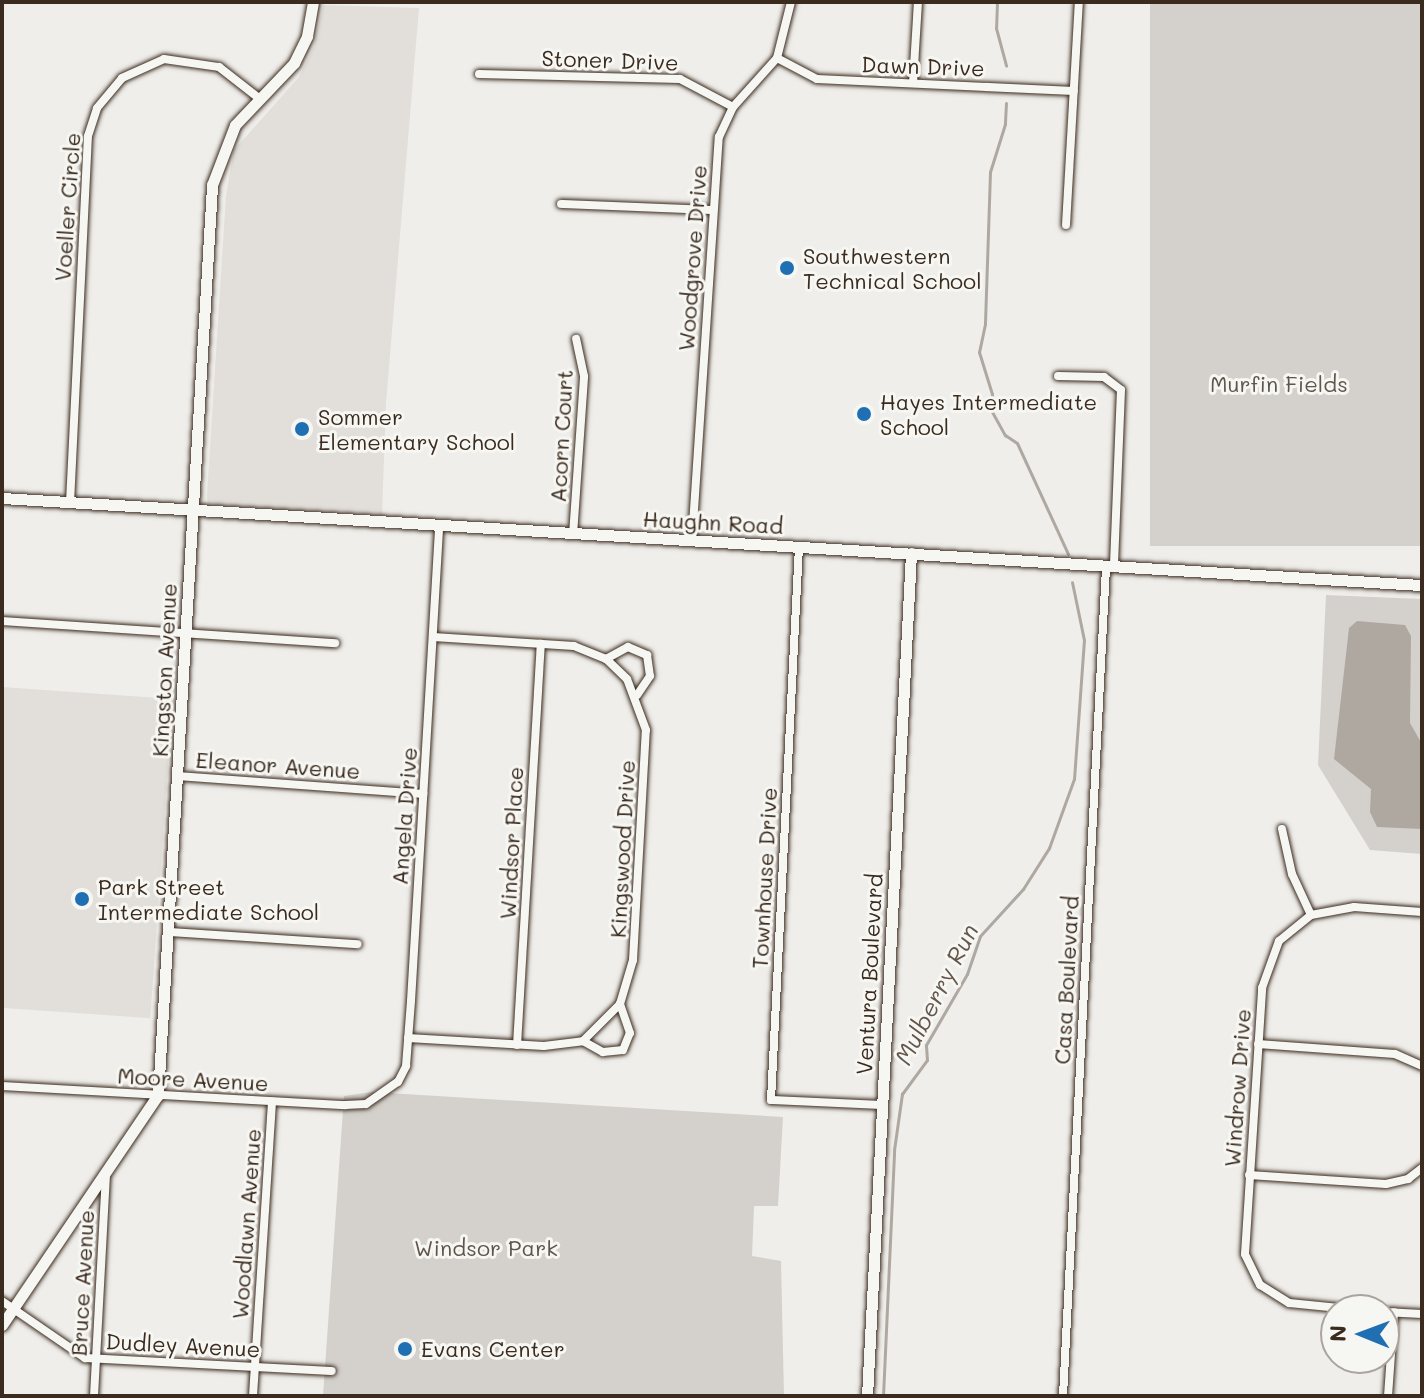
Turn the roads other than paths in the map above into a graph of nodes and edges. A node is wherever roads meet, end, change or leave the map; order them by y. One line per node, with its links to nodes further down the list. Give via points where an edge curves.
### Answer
1 (313, 2): 9 (street, Kingston Avenue, via 303,47 285,76)
2 (791, 2): 5 (street, Woodgrove Drive)
3 (918, 2): 7 (street)
4 (1079, 2): 8 (street)
5 (777, 58): 7 (street, Dawn Drive, via 817,79); 10 (street, Woodgrove Drive)
6 (479, 74): 10 (street, Stoner Drive, via 680,79)
7 (913, 83): 8 (street, Dawn Drive)
8 (1074, 91): 13 (street)
9 (260, 99): 17 (street, Voeller Circle, via 219,67 164,59 122,78 97,108 88,136); 18 (street, Kingston Avenue, via 225,141 212,185)
10 (733, 107): 12 (street, Woodgrove Drive, via 719,137)
11 (561, 204): 12 (street)
12 (713, 210): 21 (street, Woodgrove Drive)
13 (1066, 225)
14 (576, 339): 20 (street, Acorn Court, via 584,376)
15 (1058, 376): 24 (street, Casa Boulevard, via 1104,377 1121,390)
16 (2, 498): 17 (street, Haughn Road)
17 (70, 503): 18 (street, Haughn Road)
18 (193, 511): 19 (street, Haughn Road); 27 (street, Kingston Avenue)
19 (439, 528): 20 (street, Haughn Road); 28 (street, Angela Drive)
20 (573, 535): 21 (street, Haughn Road)
21 (692, 540): 22 (street, Haughn Road)
22 (799, 546): 23 (street, Haughn Road); 50 (street, Townhouse Drive, via 771,1100)
23 (911, 553): 24 (street, Haughn Road); 50 (street, Ventura Boulevard)
24 (1110, 566): 25 (street, Haughn Road); 67 (street, Casa Boulevard)
25 (1422, 585)
26 (2, 621): 27 (street)
27 (187, 633): 29 (street); 33 (street, Kingston Avenue)
28 (433, 637): 30 (street, Kingswood Drive); 34 (street, Angela Drive)
29 (335, 643)
30 (541, 644): 31 (street, Kingswood Drive, via 574,646); 44 (street, Windsor Place)
31 (606, 659): 32 (street, Kingswood Drive); 32 (street, Kingswood Drive, via 628,647 647,655 650,676)
32 (637, 695): 40 (street, Kingswood Drive, via 646,749 633,960)
33 (178, 776): 34 (street, Eleanor Avenue); 38 (street, Kingston Avenue)
34 (423, 794): 41 (street, Angela Drive)
35 (1282, 829): 37 (street, via 1292,874)
36 (1422, 912): 37 (street, Windrow Drive, via 1354,907)
37 (1311, 915): 43 (street, Windrow Drive, via 1285,933 1265,968)
38 (170, 932): 39 (street); 47 (street, Kingston Avenue)
39 (358, 944)
40 (620, 1004): 42 (street, Kingswood Drive); 42 (street, Kingswood Drive, via 630,1033 623,1050 603,1052)
41 (408, 1038): 44 (street, Kingswood Drive); 48 (street, Angela Drive, via 402,1074)
42 (583, 1041): 44 (street, Kingswood Drive)
43 (1258, 1044): 45 (street, via 1395,1054); 53 (street, Windrow Drive)
44 (517, 1045)
45 (1422, 1066)
46 (2, 1086): 47 (street, Moore Avenue)
47 (158, 1095): 49 (street, Moore Avenue); 52 (street, Kingston Avenue)
48 (381, 1098): 49 (street, Moore Avenue, via 345,1105)
49 (272, 1102): 61 (street, Woodlawn Avenue)
50 (883, 1105): 66 (street, Ventura Boulevard)
51 (1422, 1168): 53 (street, via 1408,1179 1386,1184)
52 (106, 1173): 56 (street, Kingston Avenue); 60 (street, Bruce Avenue)
53 (1249, 1175): 55 (street, Windrow Drive, via 1245,1254 1260,1285 1289,1303)
54 (2, 1301): 56 (street, Dudley Avenue)
55 (1320, 1306)
56 (13, 1309): 59 (street, Kingston Avenue); 60 (street, Dudley Avenue, via 85,1358)
57 (1400, 1313): 58 (street)
58 (1422, 1314)
59 (2, 1325)
60 (96, 1358): 61 (street, Dudley Avenue); 64 (street, Bruce Avenue)
61 (254, 1366): 62 (street, Dudley Avenue); 65 (street, Woodlawn Avenue)
62 (332, 1371)
63 (1388, 1374): 68 (street)
64 (94, 1396)
65 (253, 1396)
66 (867, 1396)
67 (1063, 1396)
68 (1388, 1396)

